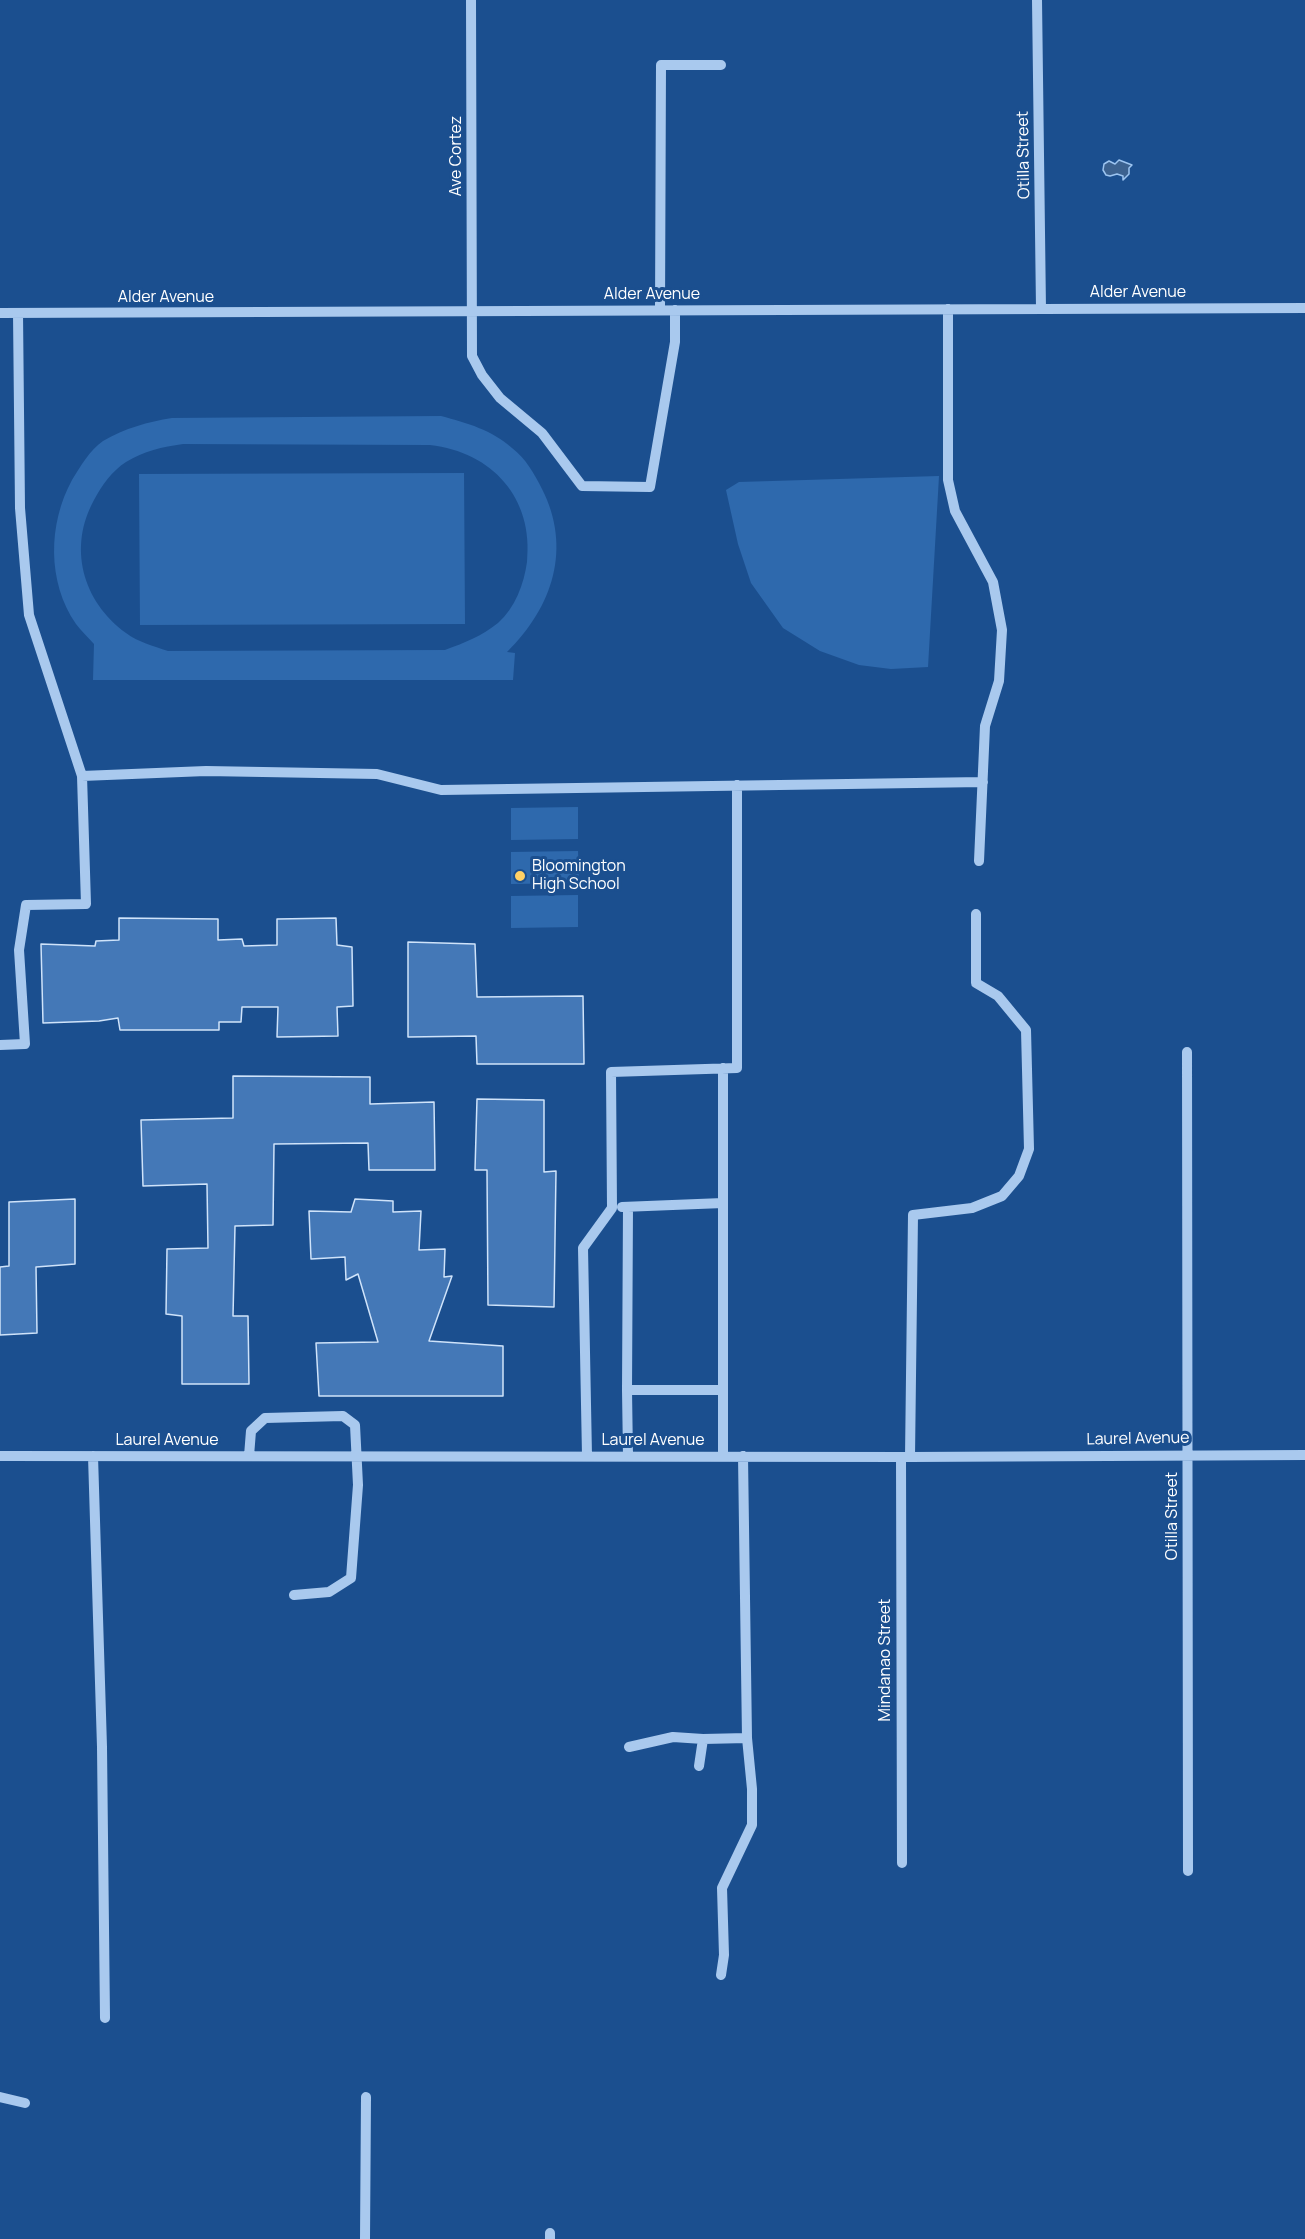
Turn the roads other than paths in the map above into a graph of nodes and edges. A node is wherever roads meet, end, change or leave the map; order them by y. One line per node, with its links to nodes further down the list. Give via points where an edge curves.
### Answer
1 (471, 0): 9 (street, Ave Cortez)
2 (1037, 0): 6 (street, Otilla Street)
3 (721, 65): 7 (street, via 661,65)
4 (1305, 308): 6 (street, Alder Avenue)
5 (948, 309): 6 (street, Alder Avenue); 8 (street, Alder Avenue); 13 (street, via 950,496 993,582 1002,630 999,681 985,726)
6 (1041, 309)
7 (660, 310): 8 (street, Alder Avenue); 9 (street, Alder Avenue)
8 (675, 310): 9 (street, Ave Cortez, via 675,342 650,487 582,486 543,433 500,398 482,375 472,356)
9 (472, 312): 11 (street, Alder Avenue)
10 (0, 313): 11 (street, Alder Avenue)
11 (18, 313): 12 (street, via 20,508 29,615)
12 (82, 776): 14 (street, via 206,771 377,774 441,790); 17 (street, via 86,904 26,905 19,950 25,1044)
13 (983, 782): 14 (street); 15 (street)
14 (737, 785): 19 (street, via 737,1068)
15 (979, 861)
16 (976, 914): 35 (street, Mindanao Street, via 976,983 998,996 1026,1030 1029,1149 1019,1176 1002,1196 972,1208 913,1215)
17 (0, 1045)
18 (1187, 1052): 25 (street, Otilla Street)
19 (723, 1068): 20 (street); 22 (street, via 611,1072)
20 (723, 1203): 21 (street); 24 (street)
21 (628, 1207): 22 (street); 23 (street)
22 (612, 1208): 31 (street, via 583,1248)
23 (627, 1390): 24 (street); 32 (street)
24 (723, 1390): 33 (street)
25 (1188, 1454): 26 (street, Laurel Avenue); 35 (street, Laurel Avenue); 42 (street, Otilla Street)
26 (1305, 1455)
27 (0, 1456): 28 (street, Laurel Avenue)
28 (93, 1456): 29 (street, Laurel Avenue); 44 (street)
29 (249, 1456): 30 (street, Laurel Avenue); 30 (street, via 251,1431 265,1418 343,1416 355,1425)
30 (357, 1456): 31 (street, Laurel Avenue); 36 (street, via 351,1578 329,1592)
31 (587, 1456): 32 (street, Laurel Avenue)
32 (628, 1456): 33 (street, Laurel Avenue)
33 (723, 1456): 34 (street, Laurel Avenue)
34 (743, 1456): 35 (street, Laurel Avenue); 37 (street)
35 (906, 1457): 41 (street, Mindanao Street)
36 (294, 1595)
37 (747, 1738): 38 (street); 43 (street, via 752,1825 722,1888)
38 (703, 1739): 39 (street, via 673,1737); 40 (street)
39 (629, 1747)
40 (699, 1766)
41 (902, 1863)
42 (1188, 1871)
43 (721, 1975)
44 (105, 2018)
45 (0, 2097): 47 (street)
46 (366, 2097): 48 (street)
47 (25, 2103)
48 (365, 2239)

